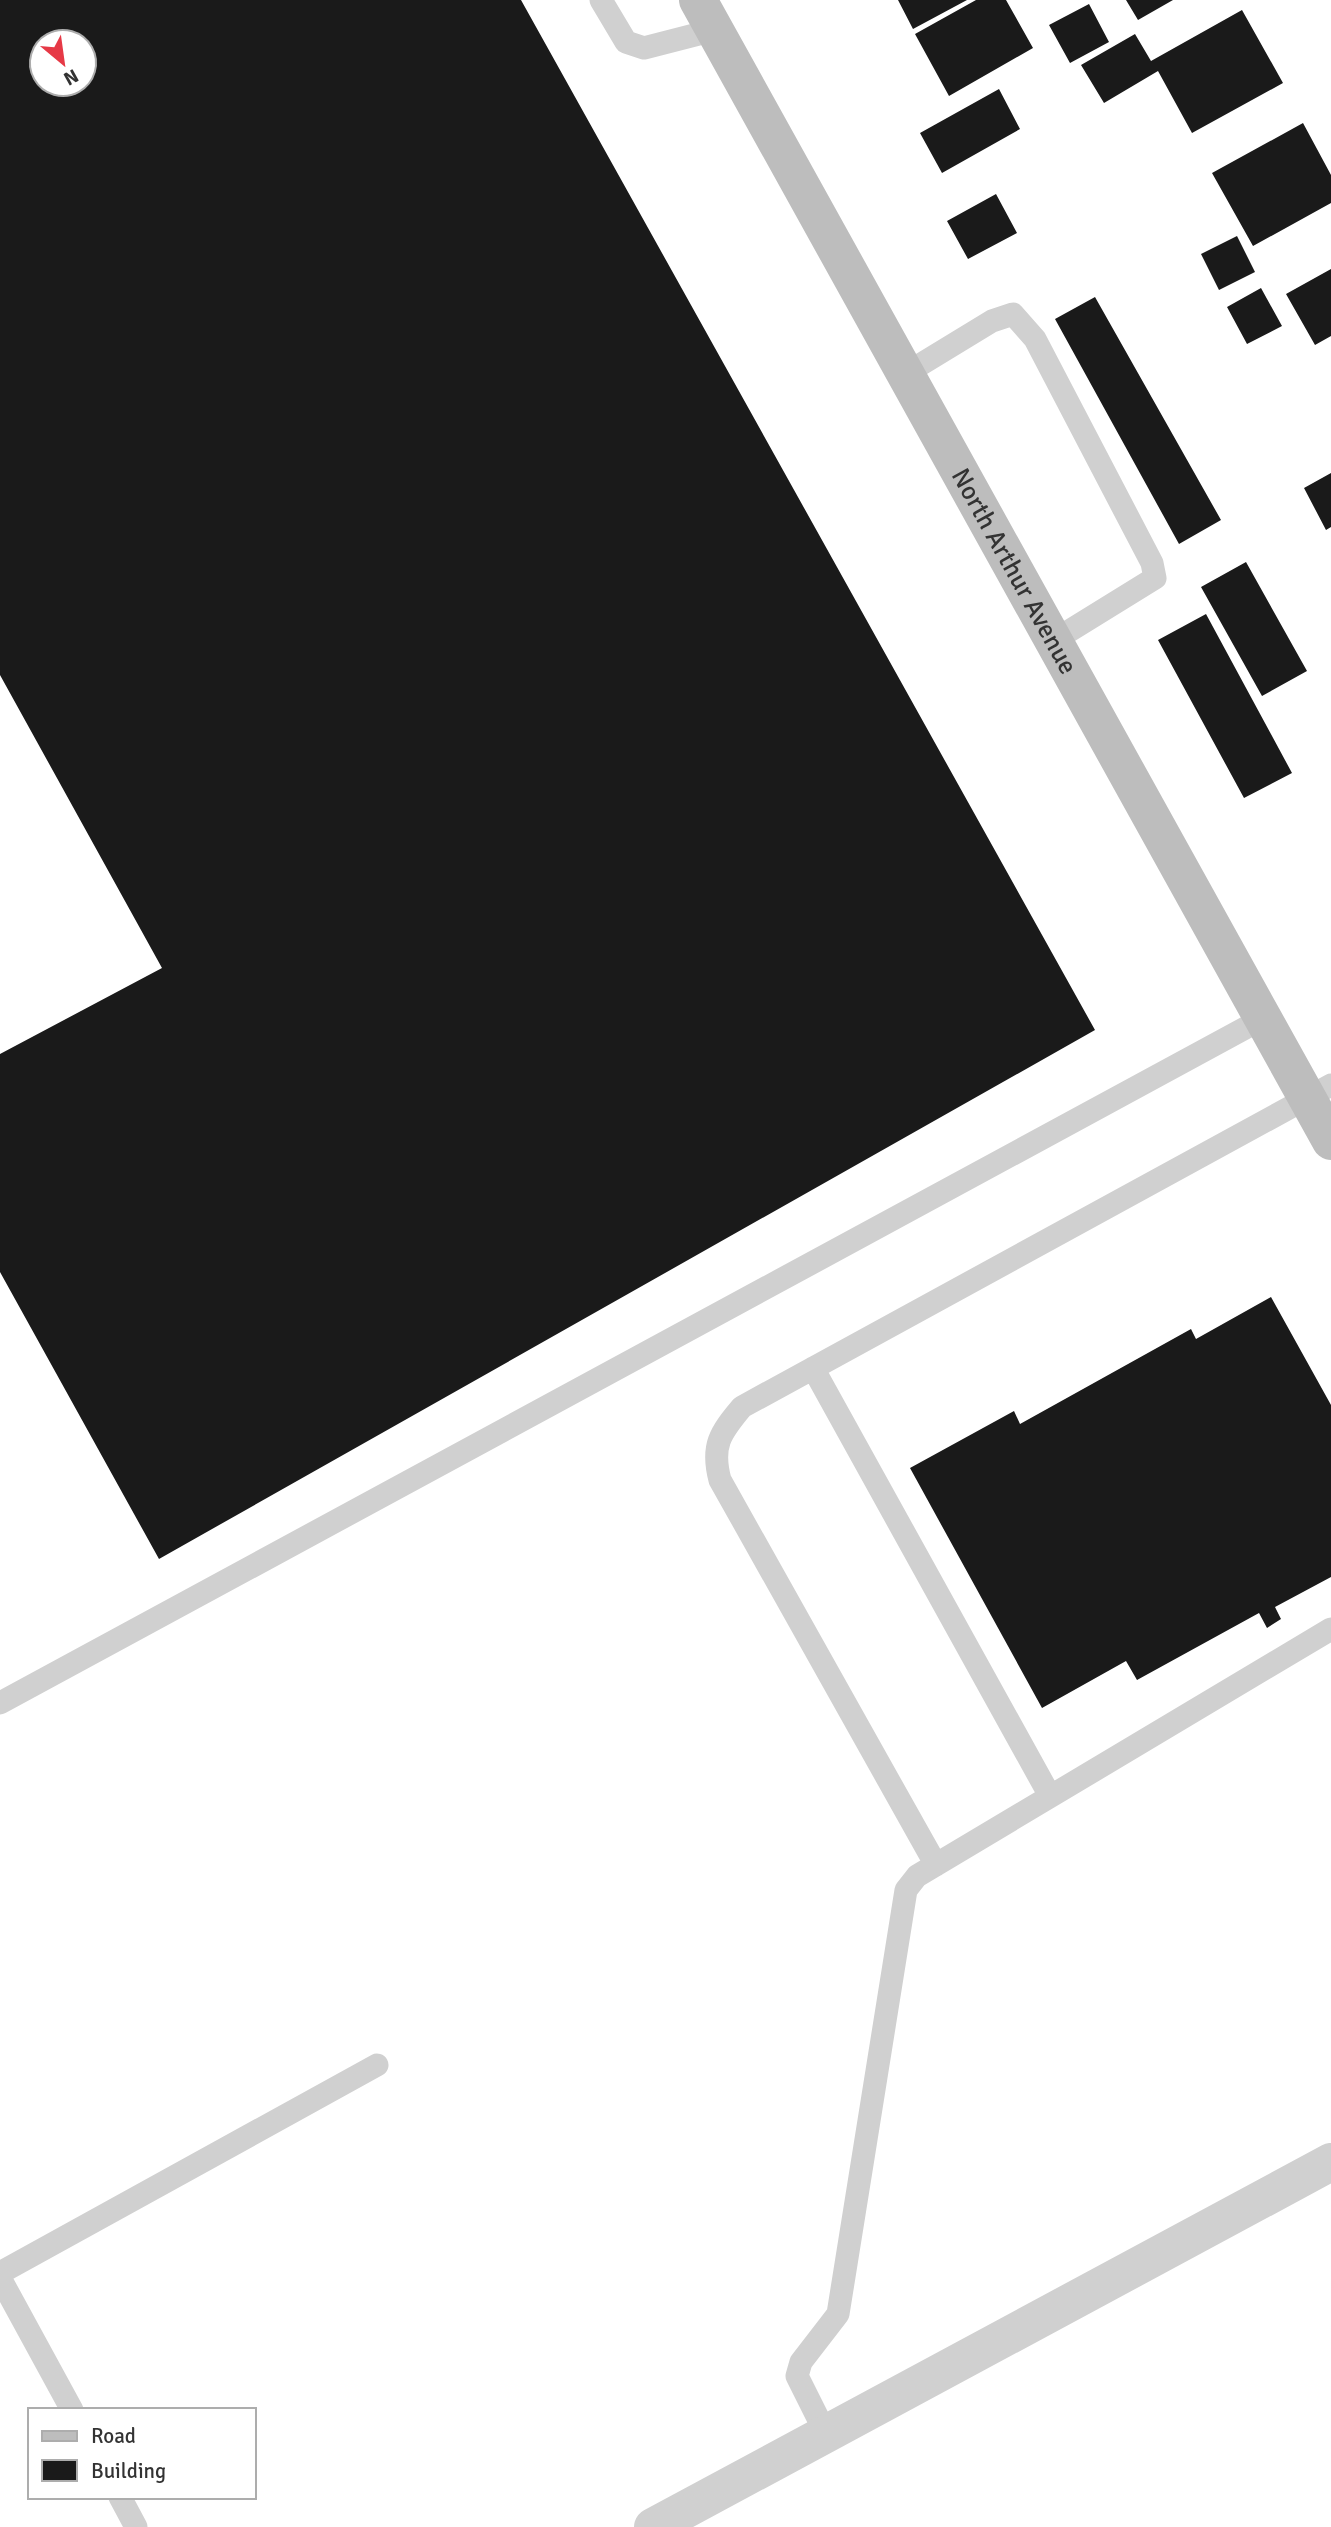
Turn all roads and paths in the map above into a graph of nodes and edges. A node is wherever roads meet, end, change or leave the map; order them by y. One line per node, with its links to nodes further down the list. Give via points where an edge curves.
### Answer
1 (601, 0): 2 (lane, via 626,42 644,48)
2 (706, 15): 3 (street, North Arthur Avenue)
3 (905, 374): 4 (street, North Arthur Avenue); 4 (lane, via 992,321 1013,314 1035,339 1152,563 1155,578)
4 (1053, 641): 5 (street, North Arthur Avenue)
5 (1262, 1019): 6 (street, North Arthur Avenue); 10 (lane)
6 (1319, 1091): 7 (street, North Arthur Avenue); 8 (lane)
7 (1331, 1141)
8 (813, 1368): 11 (lane); 12 (lane, via 743,1407 721,1431 714,1459 720,1480)
9 (1331, 1629): 11 (lane)
10 (0, 1703)
11 (1050, 1796): 12 (lane)
12 (936, 1865): 17 (lane, via 917,1876 906,1890 838,2314 801,2362 797,2376)
13 (377, 2065): 15 (lane)
14 (1331, 2162): 17 (street)
15 (0, 2275): 16 (lane)
16 (71, 2408)
17 (826, 2434): 20 (street)
18 (121, 2499): 19 (lane)
19 (136, 2527)
20 (653, 2527)

